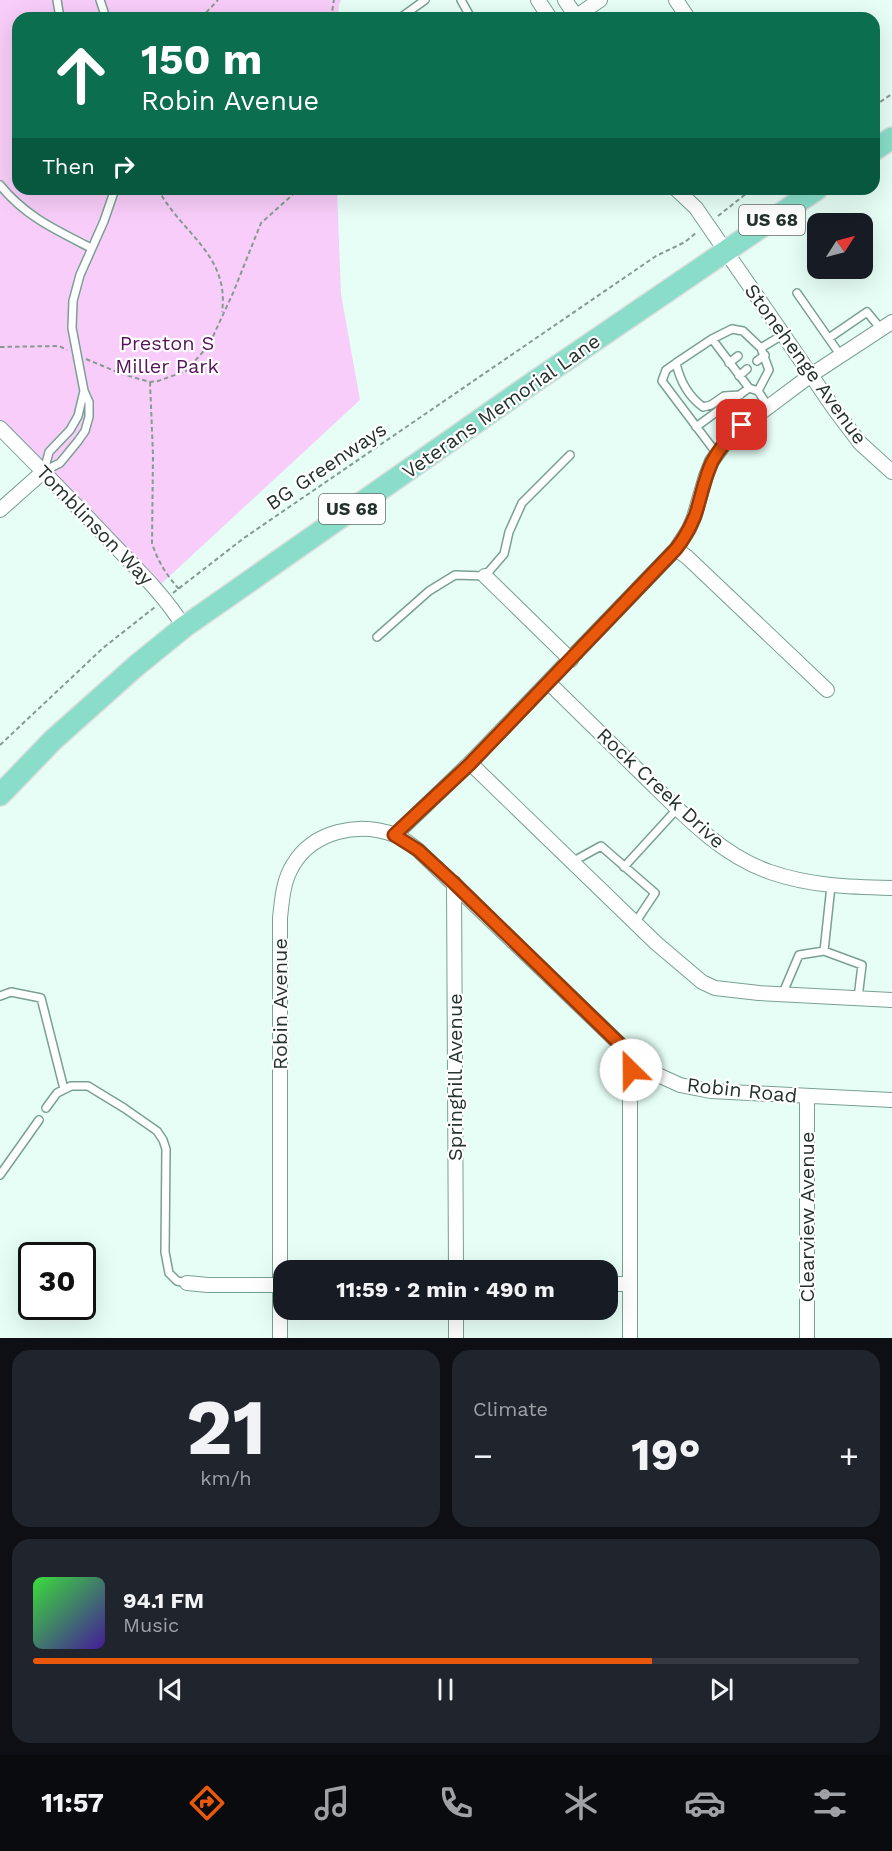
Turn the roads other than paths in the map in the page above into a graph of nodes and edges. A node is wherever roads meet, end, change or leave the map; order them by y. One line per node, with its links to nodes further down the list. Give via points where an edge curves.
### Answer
1 (425, 0): 3 (lane)
2 (600, 0): 4 (street)
3 (408, 12)
4 (583, 12)
5 (0, 185): 11 (lane, via 12,200 42,223)
6 (113, 195): 11 (lane)
7 (682, 195): 10 (street)
8 (688, 195): 10 (street)
9 (808, 195): 12 (main road, Veterans Memorial Lane / US 68)
10 (696, 208): 12 (street, Stonehenge Avenue)
11 (91, 248): 29 (lane, via 73,301 72,328)
12 (726, 251): 15 (street, Stonehenge Avenue); 42 (main road, Veterans Memorial Lane / US 68)
13 (797, 292): 16 (lane)
14 (887, 326): 16 (lane, via 864,312); 21 (street)
15 (784, 334): 19 (lane); 26 (street, Stonehenge Avenue)
16 (829, 338): 21 (lane)
17 (712, 339): 19 (lane, via 732,329 744,331); 23 (lane); 24 (lane)
18 (748, 348): 19 (lane)
19 (760, 349): 22 (lane); 30 (lane, via 769,370)
20 (738, 356): 24 (lane)
21 (841, 356): 26 (street)
22 (757, 362)
23 (676, 363): 31 (lane, via 687,391 703,407 724,396); 33 (lane, via 666,370 662,381)
24 (729, 363): 27 (lane)
25 (747, 369): 27 (lane)
26 (811, 375): 32 (street); 38 (street, Stonehenge Avenue, via 861,442)
27 (739, 376): 28 (lane)
28 (749, 388): 30 (lane); 31 (lane)
29 (84, 391): 37 (lane, via 78,416 49,452); 37 (lane, via 89,402 85,431 60,463)
30 (758, 391): 32 (lane)
31 (740, 396): 33 (lane)
32 (768, 406): 35 (street, via 731,435)
33 (696, 427): 35 (lane)
34 (0, 429): 37 (street, Tomblinson Way)
35 (717, 454): 40 (street, via 694,518)
36 (570, 455): 41 (lane, via 522,503 504,554)
37 (44, 471): 39 (street); 42 (street, Tomblinson Way, via 164,600)
38 (892, 472)
39 (0, 510)
40 (676, 549): 44 (street); 46 (street)
41 (485, 576): 43 (lane, via 455,575 429,591); 44 (street)
42 (184, 627): 48 (main road, Veterans Memorial Lane / US 68, via 53,740)
43 (377, 637)
44 (571, 660): 45 (street)
45 (549, 683): 47 (street); 49 (street, Rock Creek Drive)
46 (827, 690)
47 (470, 764): 50 (street); 51 (street)
48 (0, 795)
49 (677, 808): 52 (lane); 54 (street, Rock Creek Drive, via 726,849 754,865 800,882)
50 (394, 835): 53 (street, Robin Avenue, via 418,850); 69 (street, Robin Avenue, via 361,828 334,832 310,845 293,864 283,889)
51 (572, 862): 52 (lane, via 601,846); 56 (street)
52 (624, 867): 56 (lane, via 655,893)
53 (454, 883): 62 (street, Robin Road); 70 (street, Springhill Avenue)
54 (831, 886): 55 (street, Rock Creek Drive); 57 (lane)
55 (892, 888)
56 (635, 923): 58 (street, via 702,982 715,988)
57 (824, 951): 58 (lane, via 799,955); 60 (lane, via 862,965)
58 (782, 995): 60 (street)
59 (0, 996): 63 (lane, via 11,992 41,998)
60 (858, 998): 61 (street)
61 (892, 999)
62 (630, 1054): 64 (street, Robin Road, via 658,1075 688,1087); 73 (street)
63 (64, 1089): 66 (lane); 71 (lane, via 88,1086 157,1131 163,1140 165,1252 169,1273 177,1281)
64 (807, 1096): 65 (street, Robin Road); 80 (street, Clearview Avenue)
65 (892, 1100)
66 (46, 1108)
67 (39, 1119): 68 (lane)
68 (0, 1175)
69 (282, 1260)
70 (456, 1260)
71 (187, 1283): 74 (street)
72 (618, 1284): 73 (street)
73 (630, 1284): 79 (street)
74 (273, 1285)
75 (281, 1320): 77 (street, Robin Avenue)
76 (456, 1320): 78 (street)
77 (280, 1338)
78 (456, 1338)
79 (630, 1338)
80 (807, 1338)

